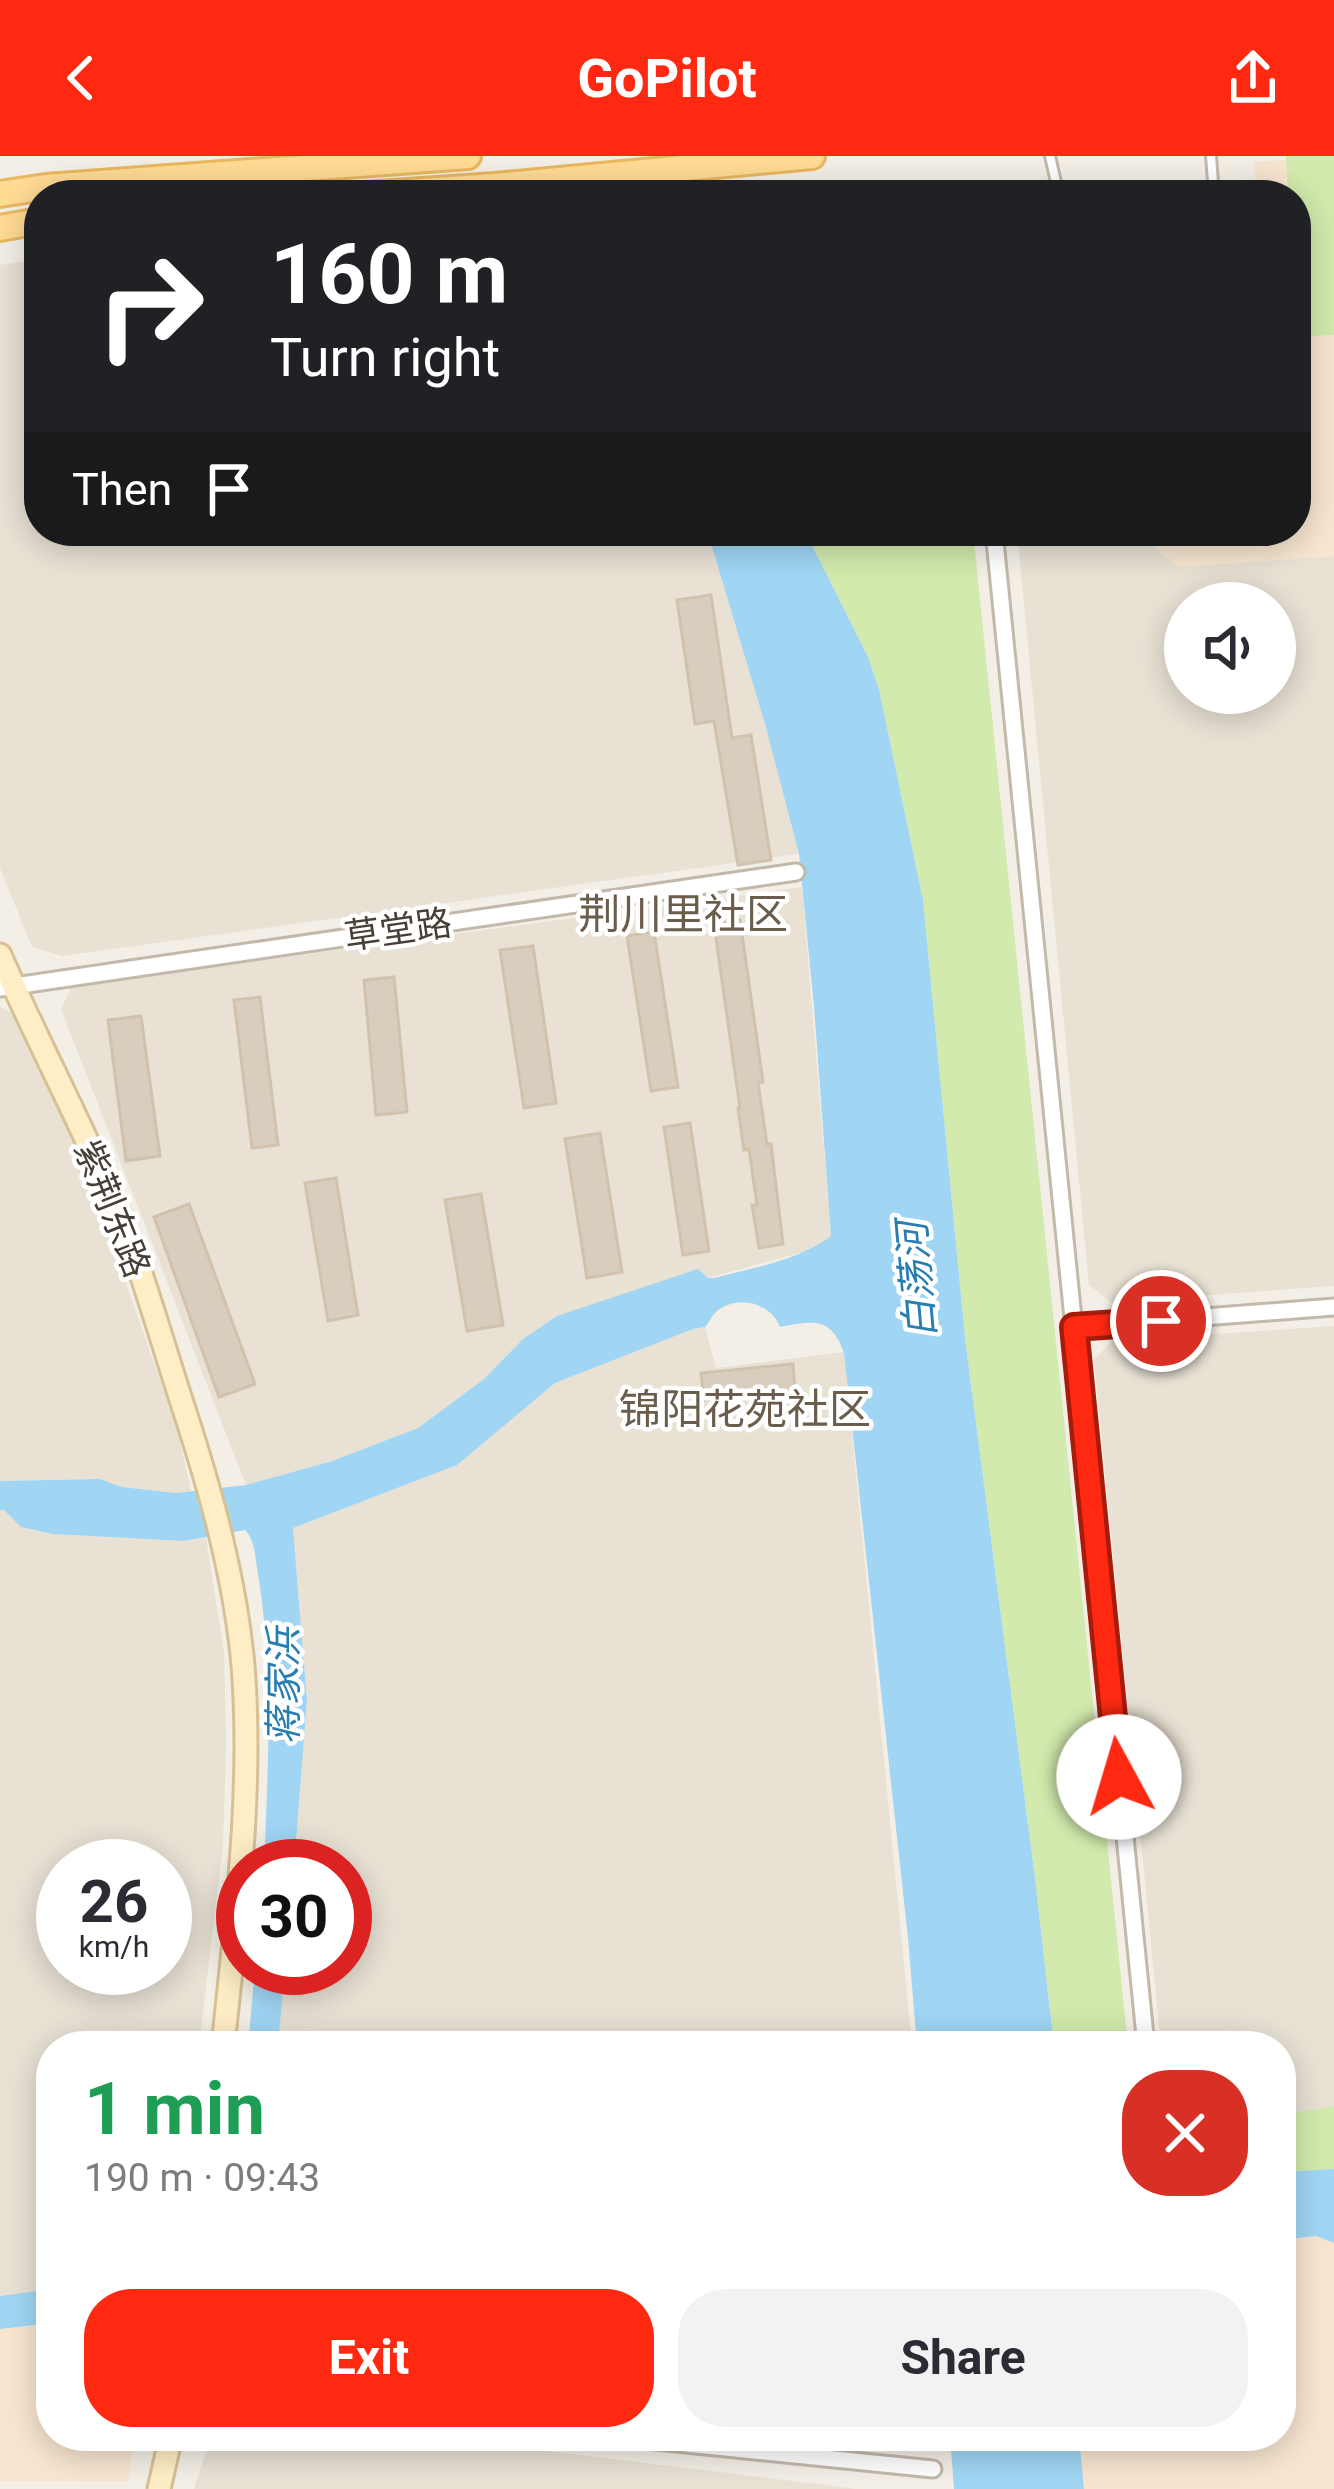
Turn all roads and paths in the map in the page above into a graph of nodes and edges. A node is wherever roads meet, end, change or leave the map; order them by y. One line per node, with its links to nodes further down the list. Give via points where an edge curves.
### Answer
1 (468, 156): 4 (main road)
2 (812, 156): 3 (main road)
3 (784, 159): 5 (main road)
4 (141, 180)
5 (559, 180)
6 (996, 546): 11 (street)
7 (796, 872): 9 (street, 草堂路)
8 (0, 955): 9 (street, 紫荆东路)
9 (4, 986): 12 (street, 紫荆东路, via 116,1230)
10 (1334, 1307): 11 (street)
11 (1074, 1327): 15 (street)
12 (220, 1556): 13 (street, via 234,1737); 14 (street, via 243,1668 245,1773)
13 (211, 2031)
14 (225, 2031)
15 (1144, 2031)
16 (154, 2451): 20 (street)
17 (168, 2451): 21 (street)
18 (755, 2451): 19 (street)
19 (933, 2469)
20 (145, 2489)
21 (159, 2489)

